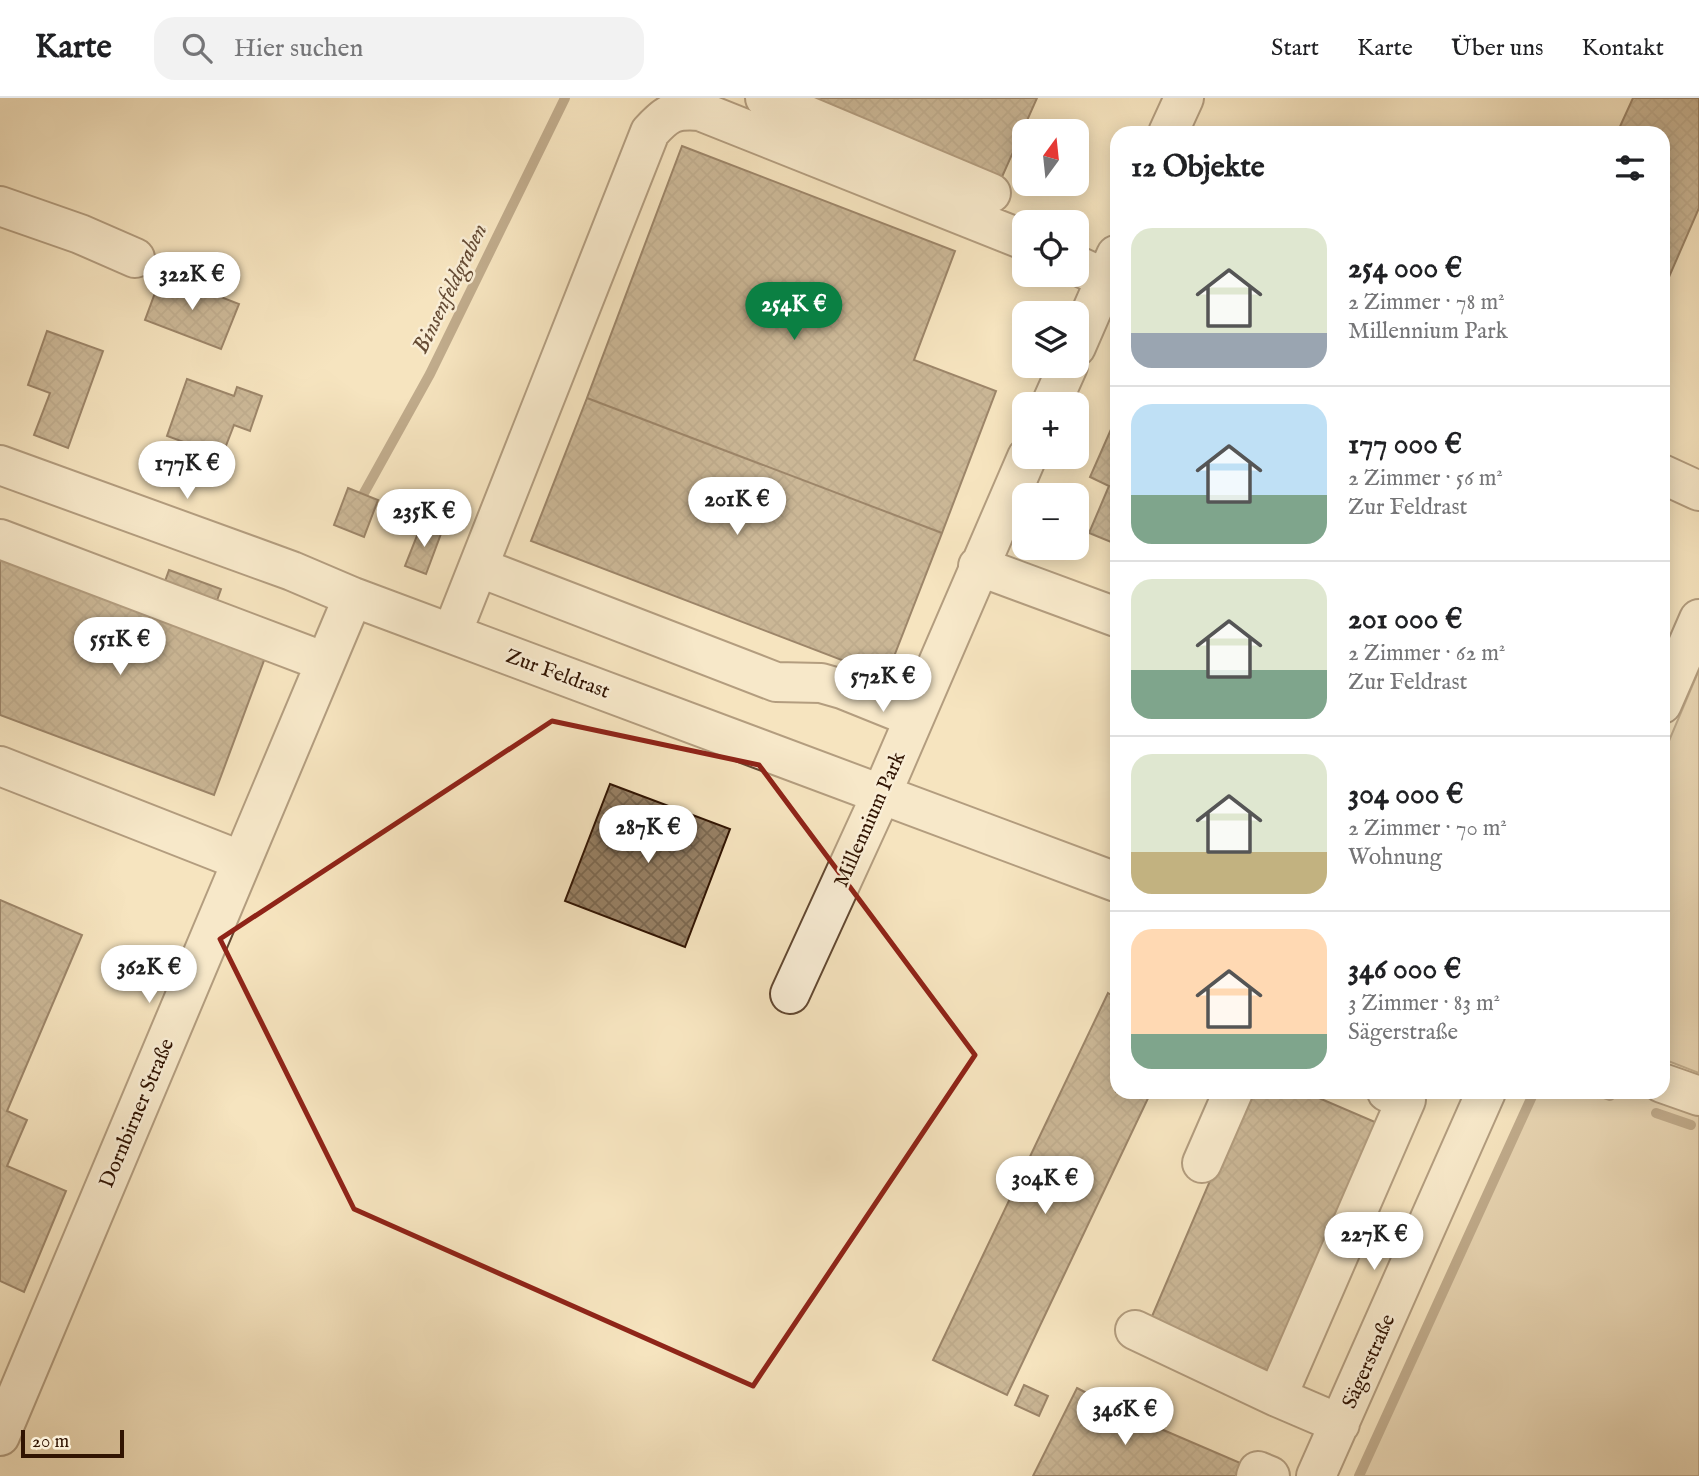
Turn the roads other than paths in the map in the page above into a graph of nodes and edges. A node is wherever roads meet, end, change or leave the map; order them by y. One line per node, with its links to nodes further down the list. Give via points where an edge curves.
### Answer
1 (765, 98): 4 (street)
2 (1184, 98): 3 (street)
3 (1171, 126)
4 (991, 193)
5 (0, 206): 7 (street)
6 (1012, 235): 16 (street, via 700,111 681,110 664,117 650,132)
7 (135, 258)
8 (1100, 266): 9 (street)
9 (1089, 303)
10 (1022, 469): 15 (street, Millennium Park)
11 (2, 472): 17 (street, Zur Feldrast, via 292,571)
12 (1670, 478): 13 (street)
13 (1699, 491)
14 (0, 539): 21 (street)
15 (978, 566): 18 (street); 23 (street, Millennium Park)
16 (478, 567): 20 (street); 23 (street, via 776,682 821,683)
17 (353, 597): 20 (street, Zur Feldrast); 21 (street, Dornbirner Straße)
18 (1110, 615)
19 (1699, 619): 22 (street)
20 (452, 633): 25 (street, Zur Feldrast)
21 (325, 662): 26 (street, Dornbirner Straße)
22 (1670, 686)
23 (914, 718): 25 (street, Millennium Park)
24 (0, 766): 26 (street)
25 (882, 793): 27 (street, Zur Feldrast); 28 (street, Millennium Park)
26 (242, 861): 38 (street, Dornbirner Straße)
27 (1110, 880)
28 (790, 994)
29 (1670, 1086): 30 (street)
30 (1699, 1096)
31 (1230, 1099): 34 (street)
32 (1404, 1099): 36 (street)
33 (1483, 1099): 37 (street, Sägerstraße)
34 (1202, 1163)
35 (1136, 1330): 36 (street)
36 (1277, 1397): 37 (street)
37 (1340, 1424): 41 (street, Sägerstraße)
38 (0, 1436)
39 (1256, 1476): 40 (street, via 1258,1471)
40 (1270, 1476)
41 (1316, 1476)

